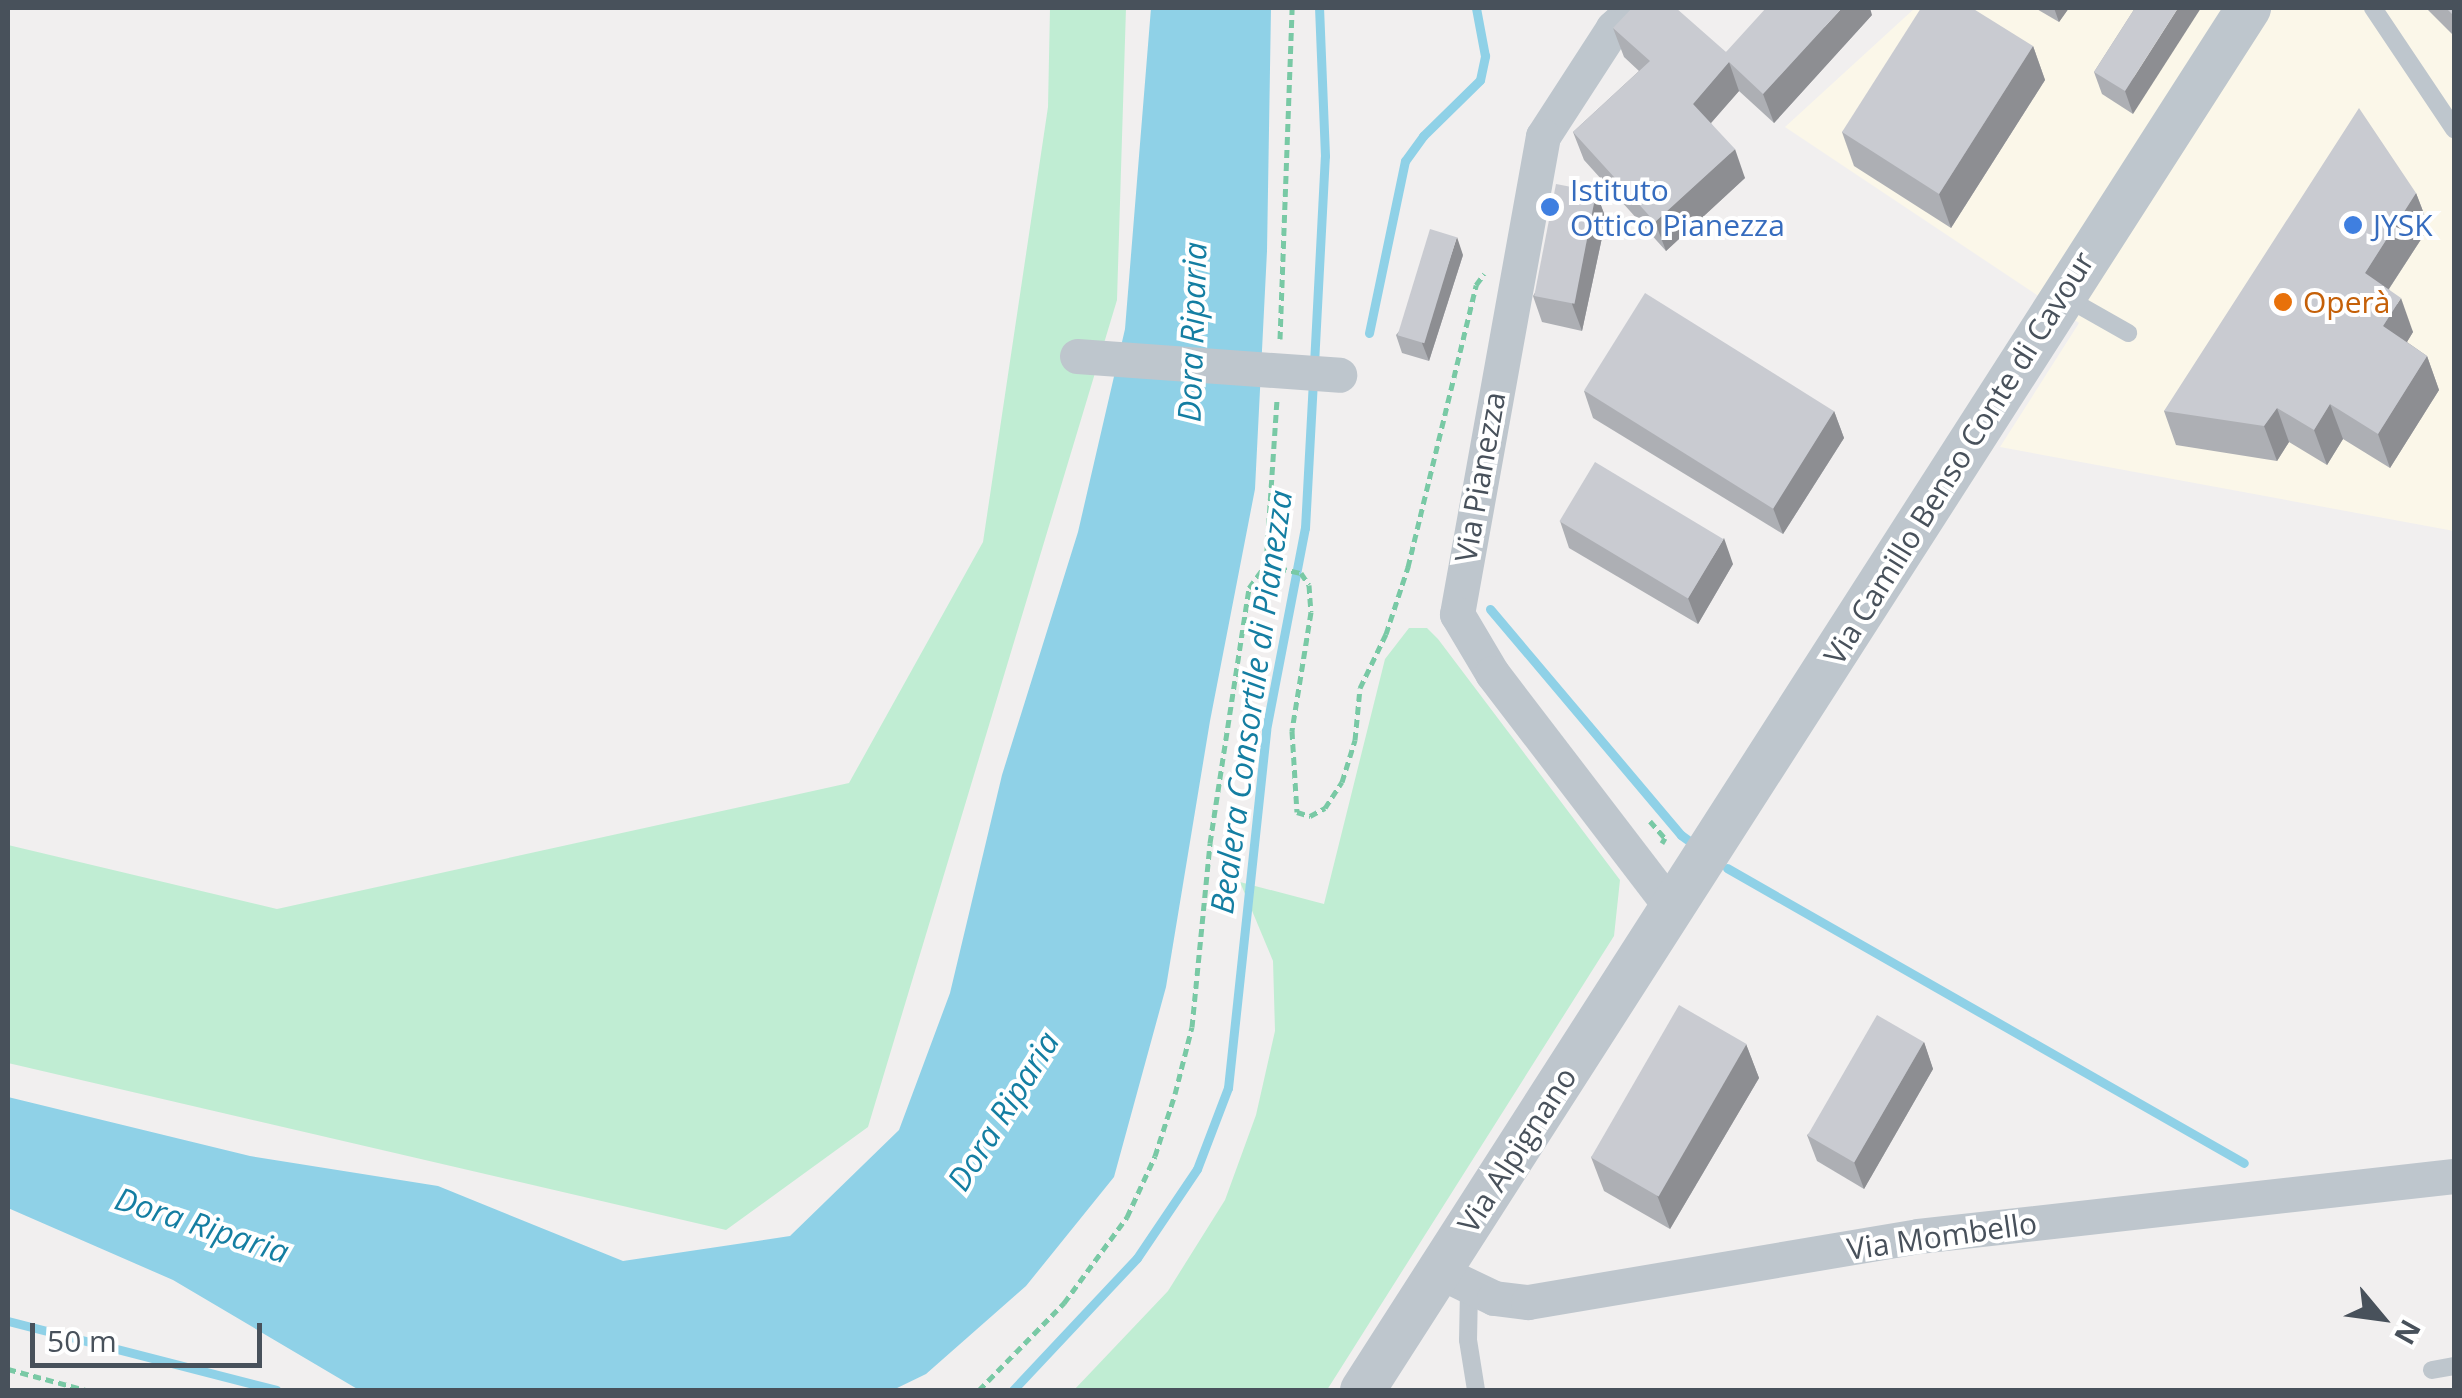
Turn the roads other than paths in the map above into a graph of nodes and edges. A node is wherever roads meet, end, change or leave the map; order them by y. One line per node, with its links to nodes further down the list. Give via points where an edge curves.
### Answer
1 (1634, 8): 9 (street, Via Pianezza, via 1613,28 1542,136 1457,614 1492,674)
2 (2248, 8): 5 (street, Via Camillo Benso Conte di Cavour)
3 (2372, 8): 4 (lane)
4 (2454, 128)
5 (2061, 295): 6 (lane); 9 (street, Via Camillo Benso Conte di Cavour)
6 (2128, 334)
7 (1077, 356): 8 (street, bridge)
8 (1339, 375)
9 (1673, 910): 11 (street, Via Alpignano)
10 (2454, 1176): 11 (street, Via Mombello, via 1918,1236 1528,1302 1494,1298)
11 (1454, 1280): 14 (street, Via Alpignano); 15 (lane)
12 (2454, 1366): 13 (lane)
13 (2432, 1370)
14 (1362, 1390)
15 (1476, 1390)

